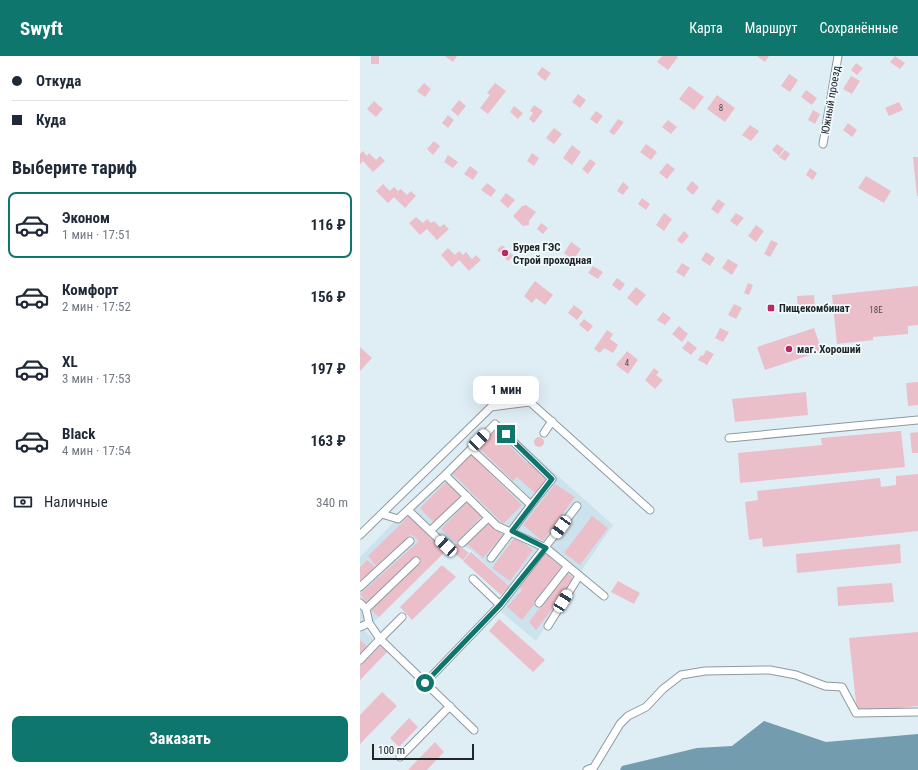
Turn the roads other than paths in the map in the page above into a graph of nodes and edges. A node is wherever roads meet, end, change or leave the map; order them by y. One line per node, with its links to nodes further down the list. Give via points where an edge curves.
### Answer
1 (838, 56): 2 (street, Южный проезд)
2 (824, 144)
3 (918, 420): 6 (street)
4 (552, 421): 5 (street); 13 (street); 14 (street, via 530,402 492,407)
5 (544, 433)
6 (729, 438)
7 (471, 449): 8 (street); 10 (street); 10 (street, via 495,424 552,479)
8 (445, 475): 9 (street); 12 (street)
9 (467, 496): 15 (street); 16 (street)
10 (531, 505): 17 (street)
11 (577, 506): 22 (street)
12 (408, 510): 14 (street, via 398,519); 16 (street)
13 (650, 510)
14 (382, 514): 18 (street)
15 (488, 518): 17 (street, via 497,526); 20 (street)
16 (430, 531): 21 (street)
17 (512, 531): 22 (street); 23 (street)
18 (360, 535)
19 (410, 541): 28 (street)
20 (462, 543)
21 (446, 546)
22 (546, 548): 25 (street); 32 (street)
23 (491, 558)
24 (416, 561): 33 (street)
25 (568, 566): 26 (street); 30 (street)
26 (579, 576): 29 (street); 36 (street)
27 (473, 579): 32 (street)
28 (360, 587)
29 (604, 596)
30 (539, 602)
31 (360, 603): 33 (street)
32 (500, 605): 40 (street)
33 (366, 609): 35 (street)
34 (402, 617): 38 (street)
35 (369, 623): 37 (street); 38 (street)
36 (548, 626)
37 (360, 627)
38 (380, 639): 39 (street); 40 (street)
39 (360, 660)
40 (425, 683): 41 (street)
41 (450, 706): 43 (street); 44 (street)
42 (918, 712): 45 (street, via 856,713 842,687 825,686 796,675 752,669 691,672 670,682 646,707 628,716 620,724 594,767)
43 (474, 730)
44 (400, 757)
45 (587, 770)

